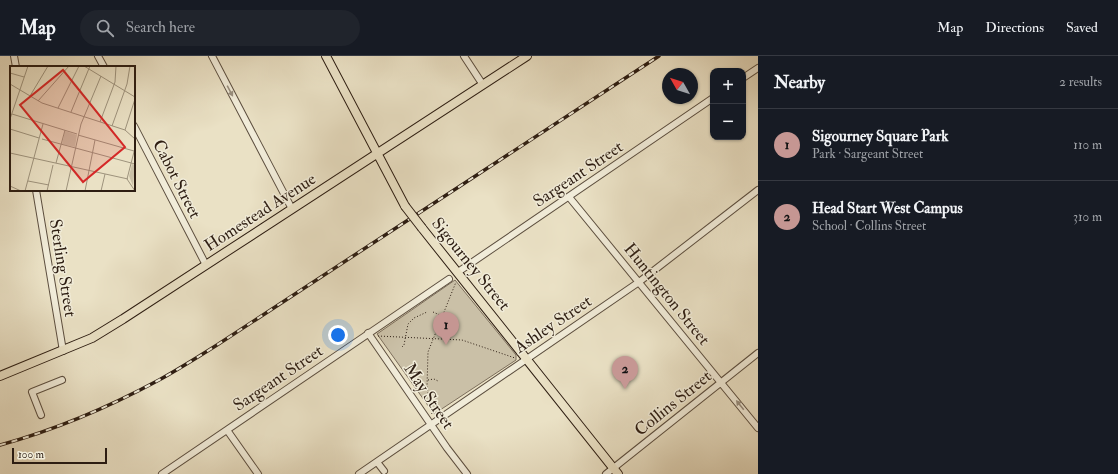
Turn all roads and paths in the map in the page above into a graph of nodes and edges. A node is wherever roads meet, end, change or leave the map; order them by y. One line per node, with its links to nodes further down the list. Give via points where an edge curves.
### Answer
1 (14, 56): 7 (street)
2 (98, 56): 8 (street)
3 (212, 56): 18 (street, one-way to 18)
4 (326, 56): 14 (main road, Sigourney Street)
5 (464, 56): 11 (street)
6 (527, 56): 11 (main road, Homestead Avenue)
7 (16, 66)
8 (103, 66)
9 (758, 68): 10 (street)
10 (746, 76)
11 (483, 85): 14 (main road, Homestead Avenue)
12 (710, 100): 17 (street, Sargeant Street)
13 (135, 128): 19 (street, Cabot Street)
14 (377, 154): 18 (main road, Homestead Avenue); 20 (main road, Sigourney Street, bridge, via 405,206)
15 (758, 190): 22 (street, Ashley Street)
16 (36, 191): 32 (street, Sterling Street)
17 (569, 197): 20 (street, Sargeant Street); 22 (street, Huntington Street)
18 (292, 209): 19 (main road, Homestead Avenue)
19 (206, 265): 32 (main road, Homestead Avenue, via 100,333)
20 (458, 276): 25 (path); 35 (main road, Sigourney Street)
21 (449, 279): 27 (street, Sargeant Street)
22 (639, 282): 35 (street, Ashley Street); 40 (street, Huntington Street)
23 (427, 312): 29 (path, via 409,322)
24 (433, 312): 25 (path)
25 (442, 316): 26 (path); 30 (path)
26 (448, 319)
27 (368, 333): 43 (street, May Street); 45 (street, Sargeant Street)
28 (377, 336): 29 (path)
29 (405, 337): 30 (path); 31 (path)
30 (432, 338): 34 (path, via 462,340); 38 (path, via 428,352)
31 (402, 346)
32 (63, 350): 36 (main road, Homestead Avenue)
33 (758, 353): 40 (street, Collins Street)
34 (516, 358)
35 (526, 359): 43 (street, Ashley Street); 48 (main road, Sigourney Street)
36 (0, 376)
37 (62, 380): 41 (street, via 32,392)
38 (427, 380): 39 (path); 42 (path)
39 (438, 381)
40 (721, 382): 44 (street, Huntington Street, one-way to 40); 48 (street, Collins Street)
41 (41, 415)
42 (432, 415)
43 (431, 424): 46 (street, Ashley Street); 52 (street, May Street)
44 (758, 428)
45 (227, 430): 49 (street, Sargeant Street); 50 (street)
46 (377, 462): 47 (street); 51 (street, Ashley Street)
47 (384, 471)
48 (616, 471): 53 (street, Collins Street)
49 (162, 474)
50 (258, 474)
51 (359, 474)
52 (467, 474)
53 (606, 474)

